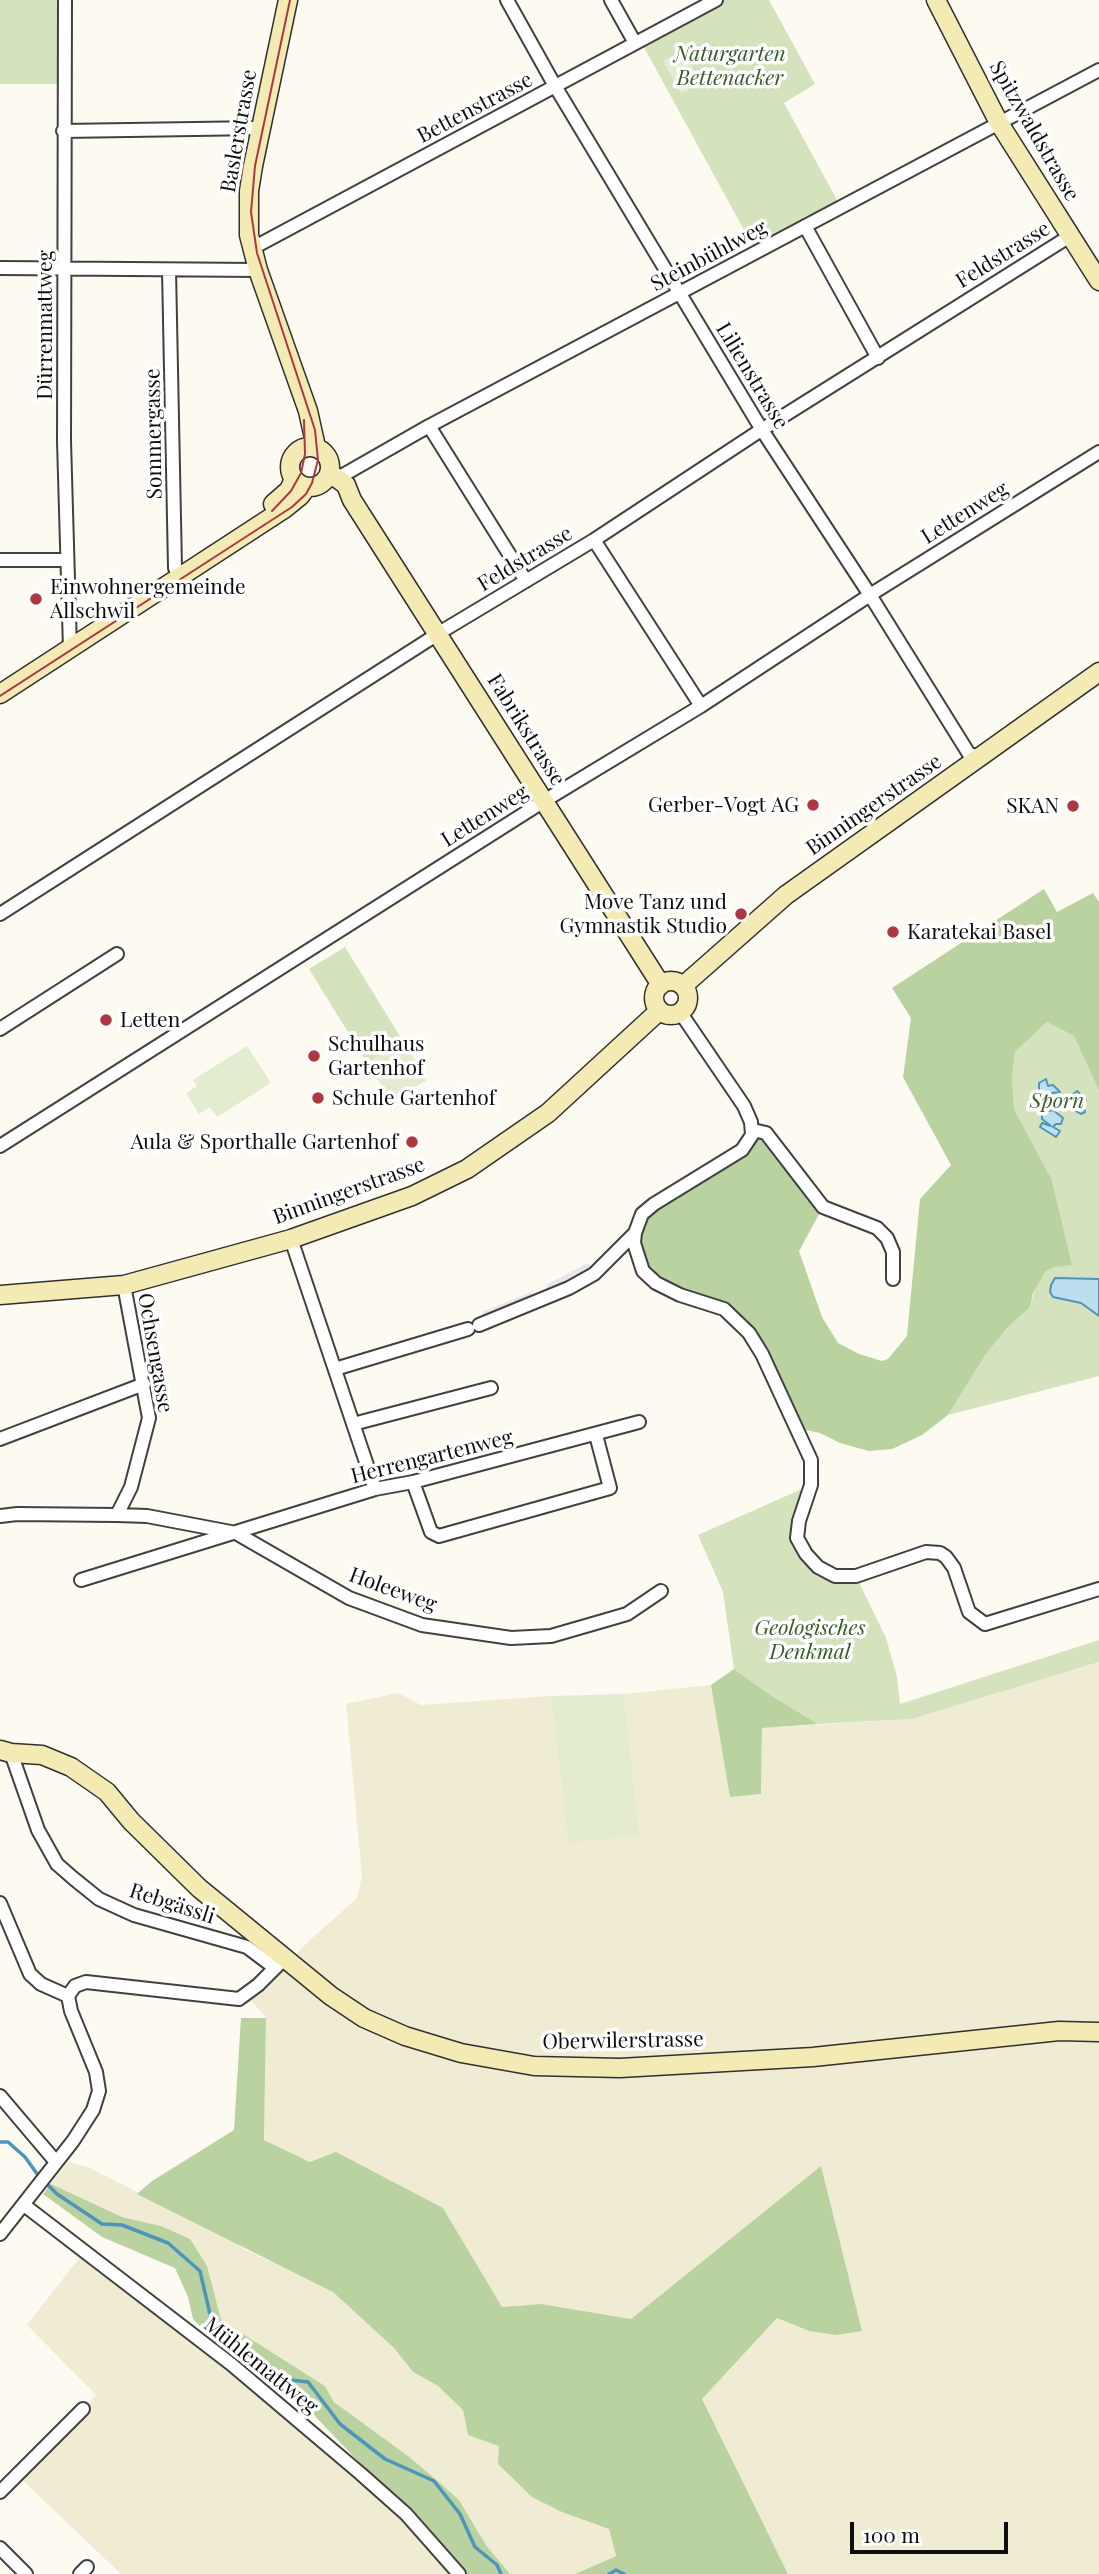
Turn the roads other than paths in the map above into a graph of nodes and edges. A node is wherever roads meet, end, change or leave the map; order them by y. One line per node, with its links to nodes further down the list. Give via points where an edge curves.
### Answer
1 (65, 0): 12 (street, Dürrenmattweg)
2 (288, 0): 11 (street, Baslerstrasse)
3 (507, 0): 9 (street, Lilienstrasse)
4 (611, 0): 7 (street)
5 (716, 0): 7 (street, Bettenstrasse)
6 (936, 0): 10 (street, Spitzwaldstrasse)
7 (635, 43): 9 (street, Bettenstrasse)
8 (1099, 70): 10 (street, Steinbühlweg)
9 (555, 86): 15 (street, Bettenstrasse); 21 (street, Lilienstrasse)
10 (999, 123): 13 (street, Steinbühlweg); 14 (street, Spitzwaldstrasse)
11 (260, 128): 12 (street); 15 (street, Baslerstrasse, via 249,191)
12 (63, 131): 17 (street, Dürrenmattweg)
13 (805, 226): 21 (street, Steinbühlweg); 22 (street)
14 (1070, 236): 20 (street, Spitzwaldstrasse); 22 (street, Feldstrasse)
15 (251, 249): 19 (street, Baslerstrasse)
16 (0, 268): 17 (street)
17 (64, 269): 18 (street); 30 (street, Dürrenmattweg)
18 (169, 270): 19 (street); 31 (street, Sommergasse, via 175,568 178,575)
19 (258, 270): 25 (street, Baslerstrasse, via 300,388)
20 (1099, 281)
21 (679, 293): 23 (street, Steinbühlweg); 24 (street, Lilienstrasse)
22 (878, 358): 24 (street, Feldstrasse)
23 (429, 426): 27 (street, Steinbühlweg); 32 (street)
24 (762, 429): 28 (street, Feldstrasse); 33 (street, Lilienstrasse)
25 (309, 447): 27 (street, via 330,459); 27 (street, via 295,454 290,464)
26 (1099, 452): 33 (street, Lettenweg)
27 (318, 480): 31 (street, via 284,509); 34 (street, Fabrikstrasse, via 352,500)
28 (594, 540): 32 (street, Feldstrasse); 38 (street)
29 (0, 560): 30 (street)
30 (66, 560): 35 (street, Dürrenmattweg)
31 (197, 565): 35 (street)
32 (526, 581): 34 (street, Feldstrasse)
33 (870, 595): 38 (street, Lettenweg); 39 (street, Lilienstrasse, via 969,754)
34 (439, 634): 40 (street, Fabrikstrasse); 41 (street, Feldstrasse)
35 (70, 649): 37 (street)
36 (1099, 672): 39 (street, Binningerstrasse)
37 (0, 694)
38 (701, 706): 40 (street, Lettenweg)
39 (981, 757): 44 (street, Binningerstrasse, via 786,895)
40 (544, 801): 43 (street, Fabrikstrasse); 49 (street, Lettenweg)
41 (0, 914)
42 (117, 954): 47 (street)
43 (661, 985): 44 (street, via 670,981); 45 (street, via 654,995)
44 (683, 986): 46 (street, via 688,1000)
45 (659, 1010): 46 (street, via 670,1015); 51 (street, Binningerstrasse, via 548,1113 467,1169 412,1196)
46 (680, 1012): 48 (street, via 744,1106)
47 (0, 1029)
48 (753, 1130): 50 (street, via 742,1150 642,1214); 52 (street, via 766,1133 823,1207 877,1228 887,1238 893,1252)
49 (0, 1146)
50 (635, 1233): 55 (street, via 594,1275 569,1288 473,1327); 68 (street, via 643,1271 680,1295 724,1309 749,1332 762,1354 811,1460 811,1485 797,1538 818,1567 835,1576 856,1576 926,1552 940,1553 954,1568 969,1612 985,1624)
51 (292, 1239): 53 (street, Binningerstrasse); 55 (street)
52 (893, 1279)
53 (124, 1285): 54 (street, Binningerstrasse); 56 (street, Ochsengasse)
54 (0, 1294)
55 (335, 1369): 59 (street)
56 (144, 1384): 61 (street); 64 (street, Ochsengasse, via 149,1418 131,1487)
57 (491, 1388): 59 (street)
58 (639, 1422): 60 (street, Herrengartenweg)
59 (353, 1424): 63 (street)
60 (596, 1435): 62 (street, Herrengartenweg); 62 (street, via 610,1488 439,1536 431,1532)
61 (0, 1439)
62 (414, 1482): 63 (street, Herrengartenweg)
63 (375, 1489): 66 (street, Herrengartenweg)
64 (117, 1515): 65 (street); 66 (street, Holeeweg, via 148,1516)
65 (0, 1516)
66 (236, 1533): 67 (street, Herrengartenweg); 69 (street, Holeeweg, via 349,1598 422,1625 511,1637 551,1636 627,1614)
67 (81, 1580)
68 (1099, 1589)
69 (661, 1591)
70 (6, 1751): 72 (street, Oberwilerstrasse, via 42,1755 71,1766 107,1792 131,1821); 72 (street, Rebgässli, via 57,1864 99,1899 134,1915 247,1947)
71 (0, 1903): 73 (street, via 30,1974)
72 (280, 1963): 73 (street, via 239,1999 86,1982 75,1986); 74 (street, Oberwilerstrasse, via 364,2018 405,2036 461,2053 534,2066 621,2068 813,2057 1059,2031)
73 (68, 1996): 76 (street, via 99,2091 93,2110)
74 (1099, 2032)
75 (0, 2096): 76 (street)
76 (56, 2162): 77 (street)
77 (26, 2202): 78 (street); 83 (street, Mühlemattweg, via 361,2474 406,2514)
78 (0, 2234)
79 (83, 2409): 80 (street)
80 (0, 2492)
81 (2, 2551): 82 (street)
82 (26, 2574)
83 (459, 2574)

